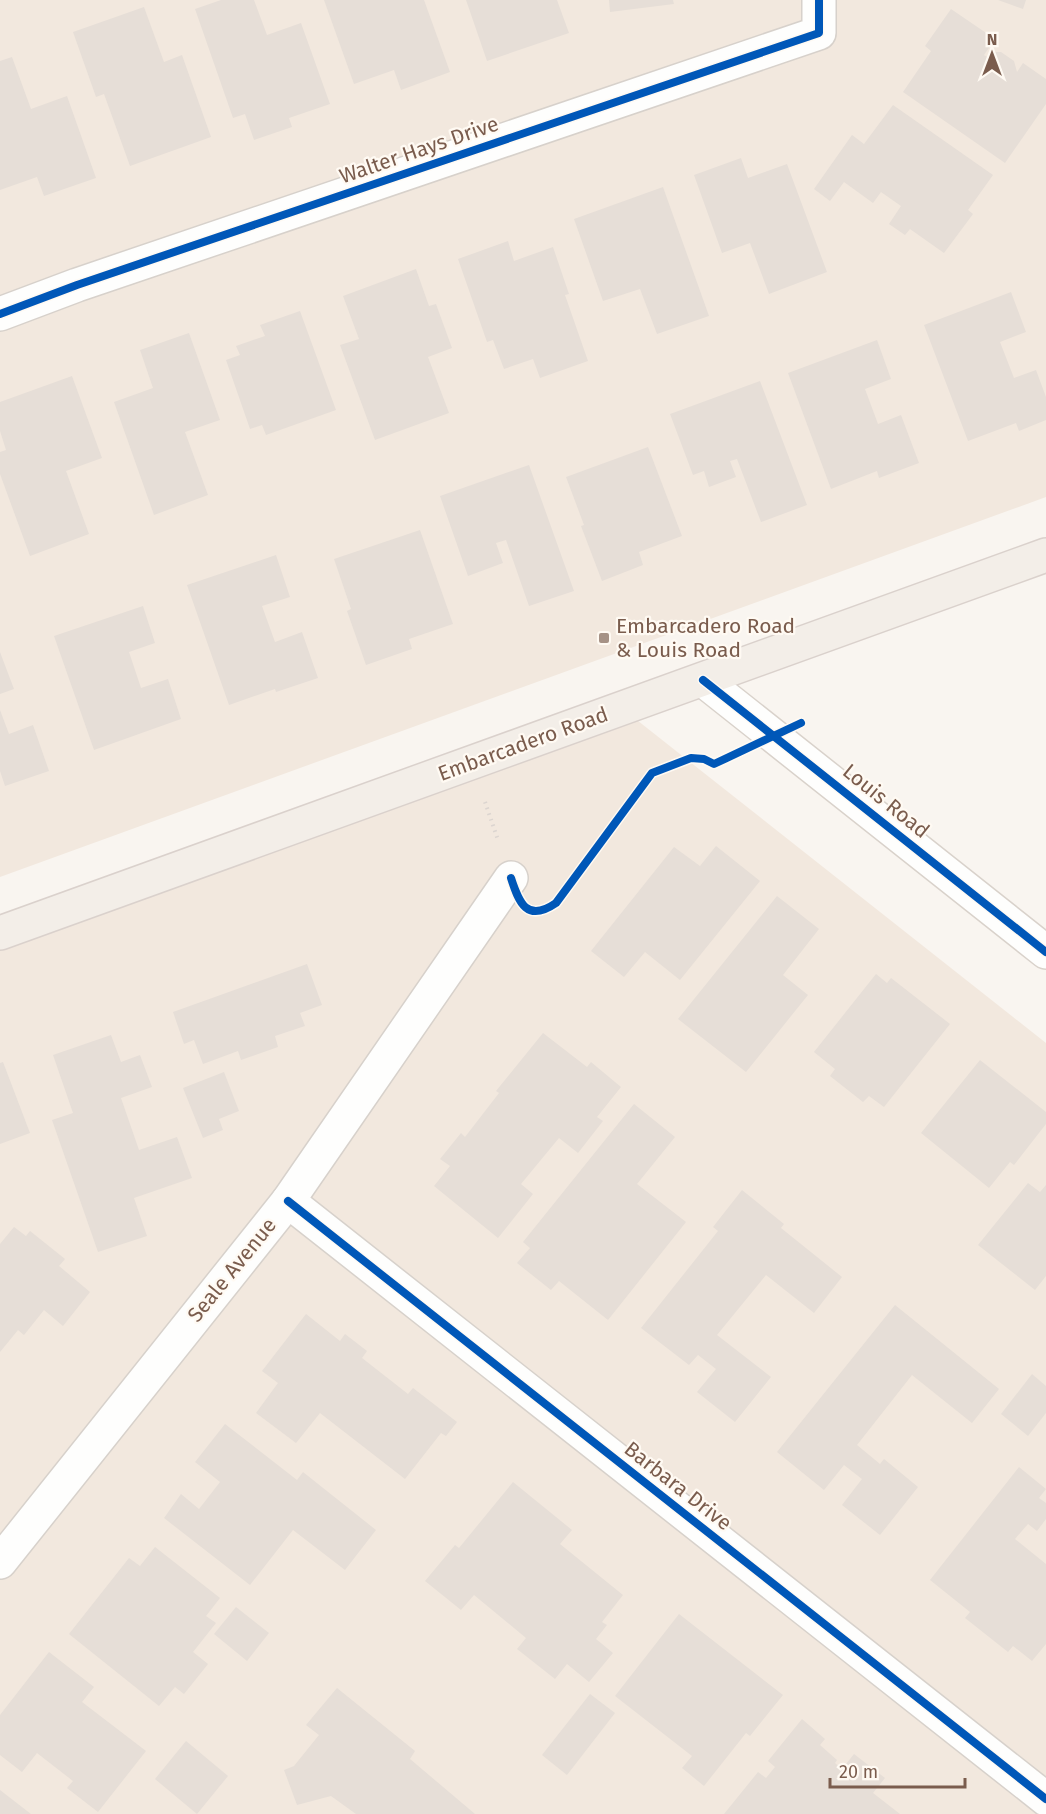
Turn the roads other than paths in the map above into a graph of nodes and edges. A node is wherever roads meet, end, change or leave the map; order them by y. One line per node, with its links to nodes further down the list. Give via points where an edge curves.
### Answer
1 (819, 0): 2 (street, Walter Hays Drive, via 819,33)
2 (0, 314)
3 (1046, 555): 4 (main road, Embarcadero Road)
4 (703, 680): 6 (main road, Embarcadero Road); 7 (street, Louis Road)
5 (511, 878): 8 (street, Seale Avenue)
6 (0, 933)
7 (1046, 952)
8 (288, 1201): 9 (street, Seale Avenue); 10 (street, Barbara Drive)
9 (0, 1562)
10 (1046, 1799)

